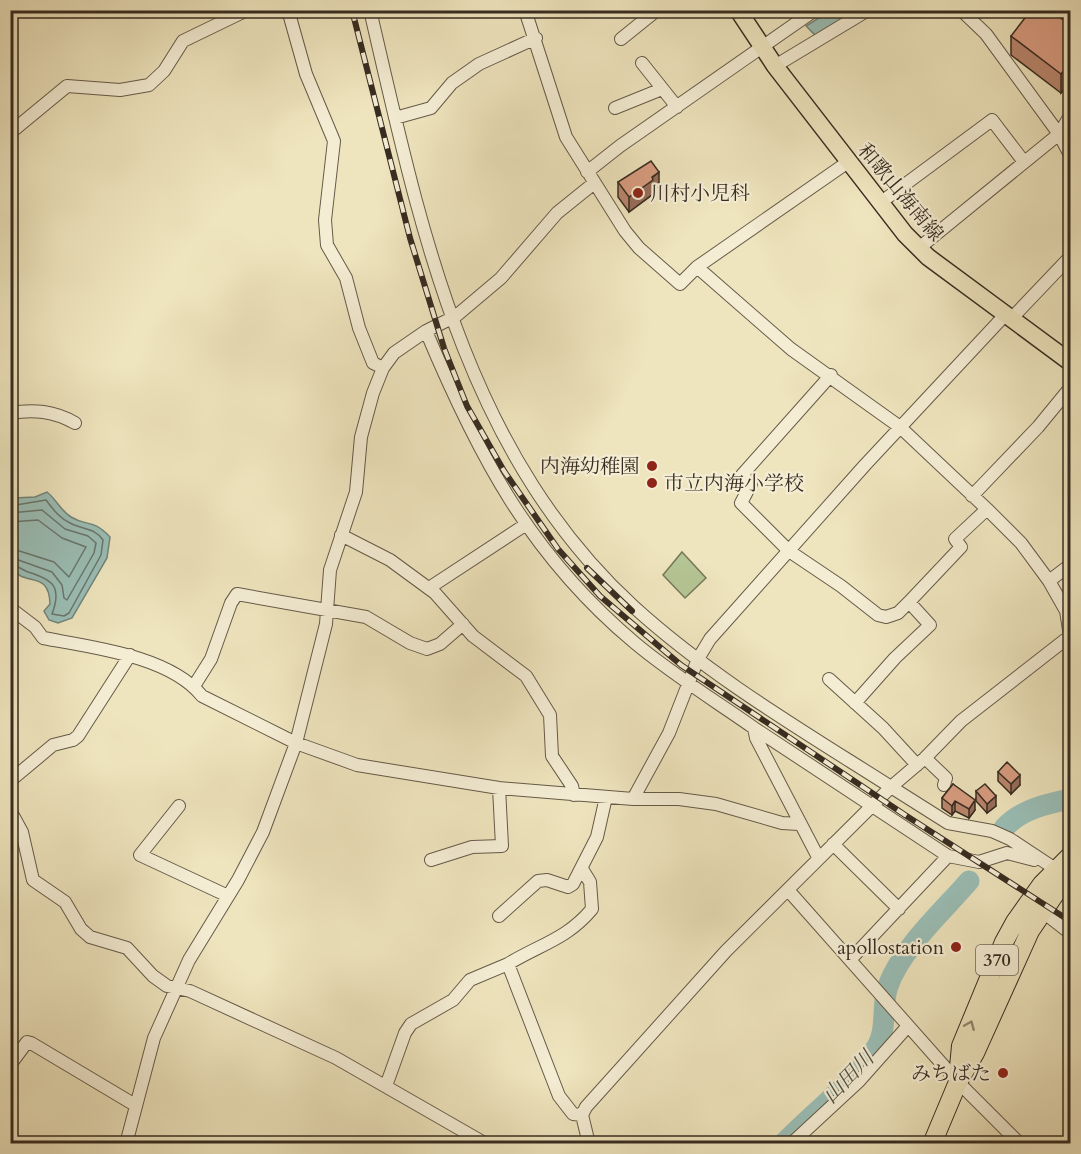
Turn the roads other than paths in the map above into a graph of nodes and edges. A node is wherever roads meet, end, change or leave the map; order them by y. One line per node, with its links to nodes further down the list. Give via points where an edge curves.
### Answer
1 (247, 10): 20 (street, via 183,41 150,85 120,90 67,86)
2 (288, 10): 34 (street, via 306,74 334,141 325,220 327,245 346,278 373,363)
3 (370, 10): 19 (street)
4 (525, 10): 10 (street)
5 (657, 10): 11 (street)
6 (738, 10): 12 (main road, 和歌山海南線)
7 (815, 10): 12 (street)
8 (868, 10): 14 (street)
9 (961, 10): 21 (street, via 986,34)
10 (536, 38): 19 (street, via 479,64 452,83 431,108); 25 (street, via 566,137)
11 (621, 39)
12 (761, 47): 14 (main road, 和歌山海南線); 16 (street)
13 (642, 63): 15 (street)
14 (775, 66): 23 (main road, 和歌山海南線)
15 (662, 89): 16 (street); 17 (street)
16 (676, 107): 25 (street)
17 (615, 108)
18 (1071, 116): 21 (street)
19 (395, 118): 31 (street)
20 (10, 133)
21 (1059, 134): 22 (street); 24 (street)
22 (1071, 155)
23 (848, 162): 26 (main road, 和歌山海南線); 29 (street)
24 (1024, 162): 26 (street, via 992,120); 27 (street)
25 (590, 178): 29 (street, via 639,248 680,284); 31 (street, via 501,278)
26 (880, 203): 27 (main road, 和歌山海南線)
27 (919, 248): 30 (main road, 和歌山海南線)
28 (1071, 256): 30 (street)
29 (697, 267): 35 (street, via 791,349)
30 (1008, 317): 33 (main road, 和歌山海南線); 39 (street)
31 (451, 319): 32 (street); 54 (street, via 507,445 549,509 592,564 632,605)
32 (426, 331): 34 (street, via 394,353); 42 (street, via 480,450)
33 (1071, 362)
34 (384, 368): 43 (street, via 361,437 356,492)
35 (831, 375): 39 (street); 44 (street, via 742,475 751,484 741,503)
36 (1071, 388): 40 (street)
37 (10, 413): 38 (street, via 31,409 63,416)
38 (75, 423)
39 (900, 428): 40 (street); 44 (street)
40 (972, 496): 41 (street)
41 (987, 509): 46 (street, via 1021,543); 48 (street, via 955,539 961,547)
42 (525, 525): 47 (street); 56 (street, via 598,608 634,642)
43 (341, 535): 47 (street, via 390,560); 50 (street, via 330,570)
44 (789, 551): 48 (street, via 878,615 898,613); 54 (street, via 710,639)
45 (1071, 565): 46 (street)
46 (1049, 581): 52 (street, via 1066,611)
47 (429, 588): 51 (street)
48 (909, 602): 58 (street, via 930,625)
49 (10, 608): 53 (street, via 43,638)
50 (327, 611): 51 (street, via 373,620 427,649 440,644); 57 (street, via 237,594 211,659); 60 (street)
51 (463, 624): 66 (street, via 488,650 526,676 550,715 552,756)
52 (1070, 636): 61 (street, via 961,721)
53 (130, 655): 57 (street); 62 (street, via 78,736 53,744)
54 (698, 659): 56 (street); 64 (street)
55 (829, 679): 58 (street)
56 (689, 684): 59 (street); 68 (street, via 669,734)
57 (194, 686): 60 (street, via 202,696)
58 (855, 703): 61 (street)
59 (754, 728): 69 (street); 72 (street)
60 (296, 743): 65 (street, via 357,765); 81 (street, via 263,832)
61 (921, 762): 63 (street, via 946,777); 64 (street)
62 (10, 782)
63 (944, 786)
64 (891, 787): 69 (street); 79 (street, via 948,823 992,831 1010,839)
65 (499, 788): 66 (street); 77 (street, via 502,846 472,847)
66 (574, 795): 67 (street)
67 (606, 797): 68 (street); 78 (street, via 597,837)
68 (633, 799): 72 (street, via 716,804 782,823)
69 (873, 805): 73 (street); 74 (street)
70 (179, 806): 81 (street, via 141,855)
71 (10, 810): 88 (street, via 22,832 33,880 65,903 90,937 127,948 153,976)
72 (799, 824): 76 (street)
73 (832, 844): 76 (street); 82 (street)
74 (948, 856): 79 (street, via 979,862 1007,853); 82 (street)
75 (1071, 856): 79 (highway, 370)
76 (818, 857): 80 (street)
77 (431, 860)
78 (582, 869): 84 (street, via 570,886 538,881); 87 (street, via 591,882 592,909 555,942 535,947)
79 (1063, 874): 83 (highway, 370); 91 (highway, 370, one-way to 79, via 961,1046 1004,942 1029,902)
80 (788, 890): 86 (street); 94 (street, via 687,993)
81 (228, 896): 88 (street)
82 (899, 909): 86 (street)
83 (1043, 912): 85 (street); 91 (highway, 370, via 1029,931 975,1053)
84 (499, 916)
85 (1071, 933)
86 (850, 960): 89 (street)
87 (508, 964): 92 (street, via 470,980 453,1000 411,1024); 94 (street, via 559,1096 573,1114)
88 (176, 988): 92 (street, via 336,1058); 93 (street, via 154,1038)
89 (908, 1026): 91 (street); 98 (street, via 859,1081)
90 (10, 1065): 93 (street, via 23,1046 31,1042)
91 (958, 1082): 99 (highway, 370); 100 (street)
92 (386, 1086): 96 (street)
93 (135, 1105): 95 (street)
94 (582, 1115): 97 (street)
95 (126, 1143)
96 (486, 1143)
97 (589, 1143)
98 (791, 1143)
99 (932, 1143)
100 (1020, 1143)

